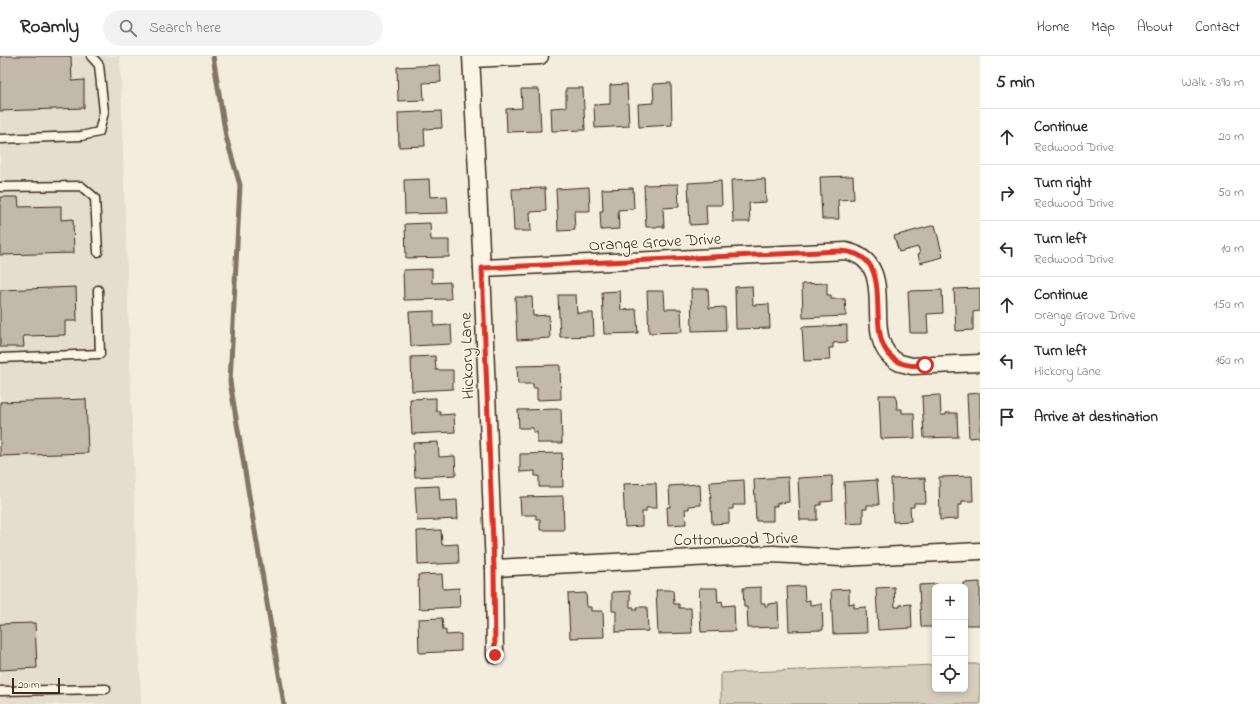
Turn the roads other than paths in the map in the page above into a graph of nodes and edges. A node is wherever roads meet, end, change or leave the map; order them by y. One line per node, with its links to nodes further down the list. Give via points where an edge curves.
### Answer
1 (91, 56): 4 (lane, via 99,65 104,112 99,132 81,136)
2 (540, 56): 3 (street)
3 (472, 57): 7 (street, Hickory Lane)
4 (0, 139)
5 (0, 187): 6 (lane, via 81,186 95,198)
6 (98, 252)
7 (482, 268): 10 (street, Orange Grove Drive, via 840,251 852,253 871,267 875,277 880,341 894,359 912,366); 12 (street, Hickory Lane)
8 (98, 290): 9 (lane, via 100,354)
9 (0, 358)
10 (980, 363)
11 (980, 551): 12 (street, Cottonwood Drive, via 841,558 773,554)
12 (494, 568): 13 (street, Hickory Lane)
13 (495, 655)
14 (106, 689): 15 (lane)
15 (0, 691)

